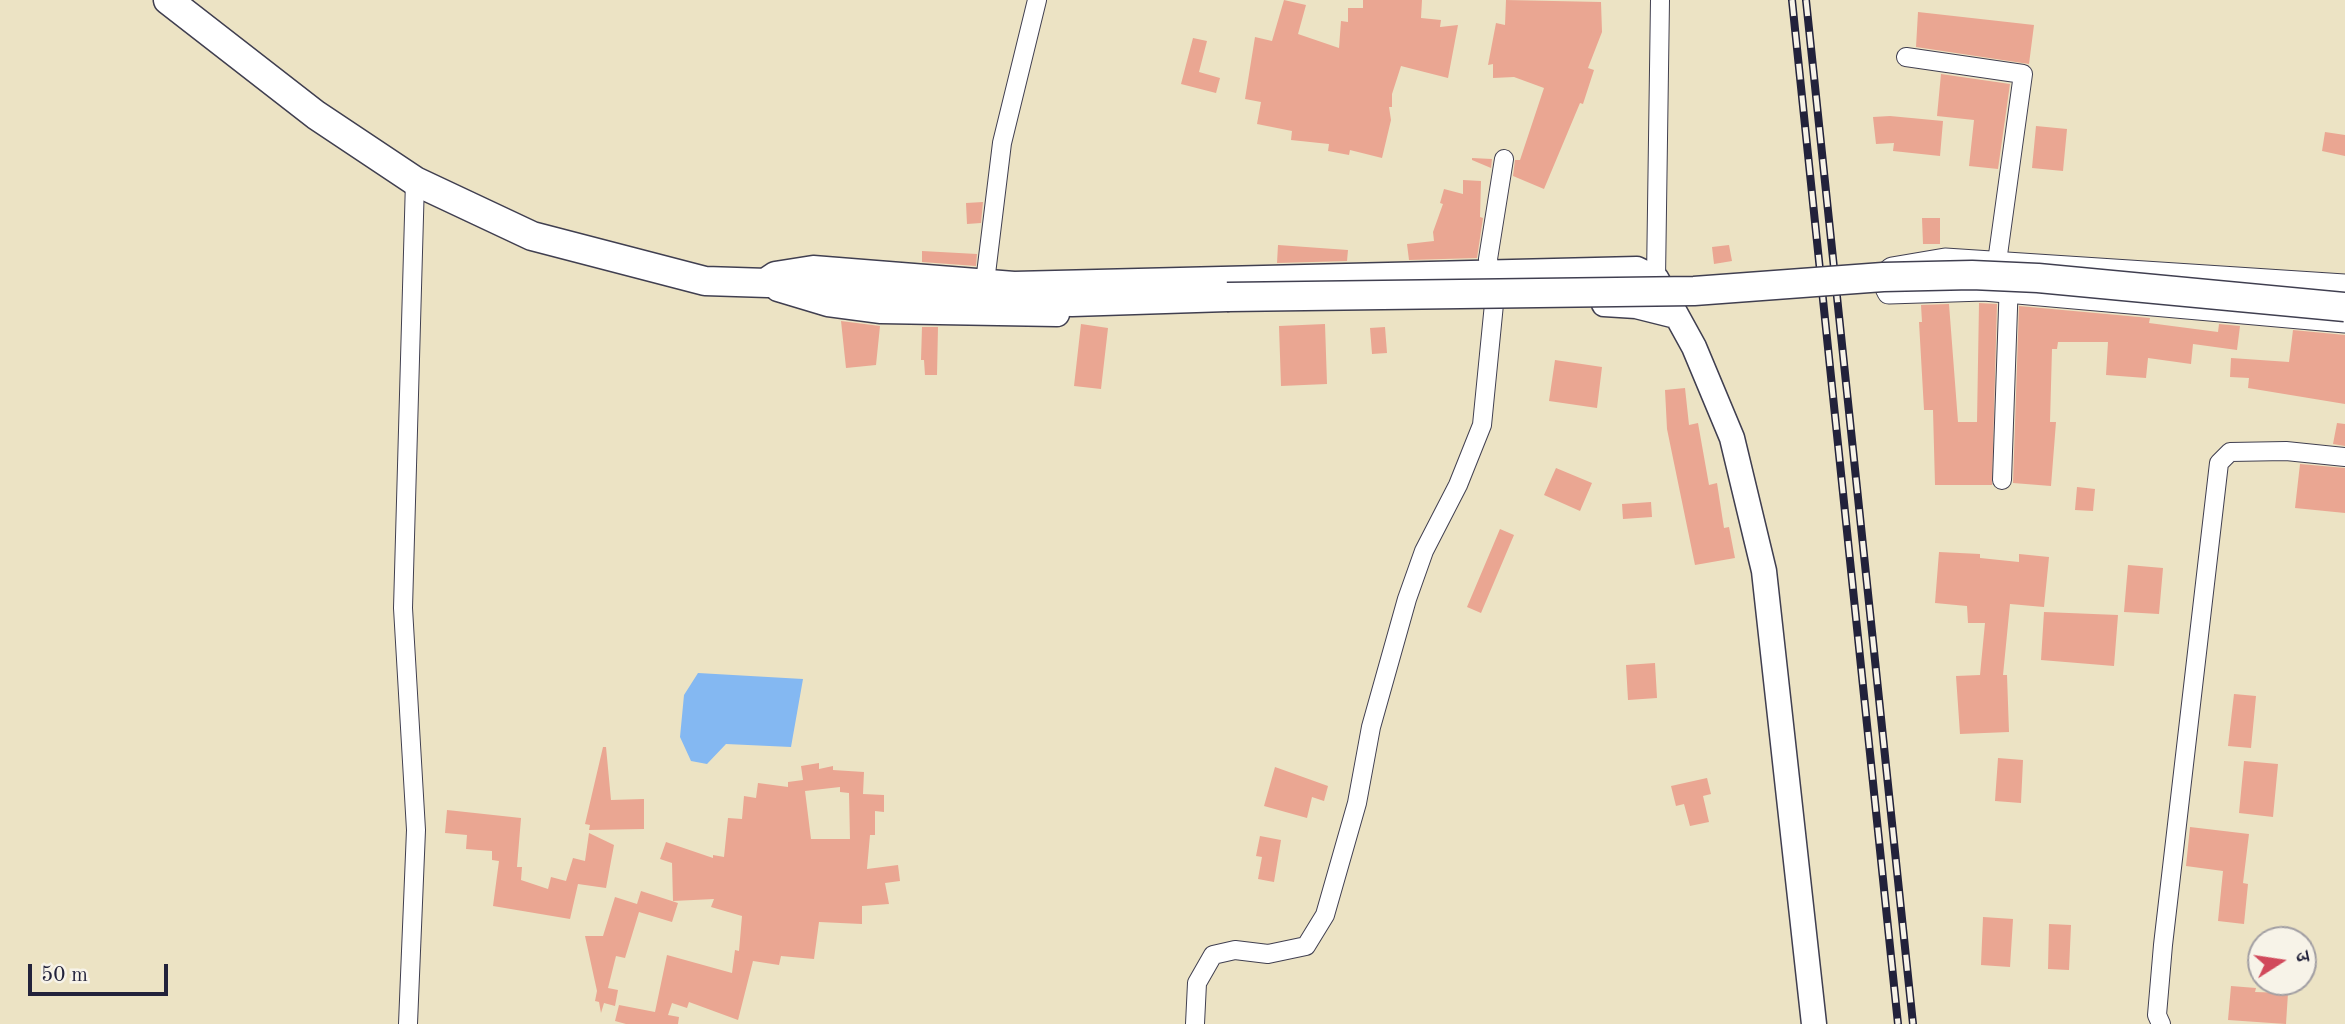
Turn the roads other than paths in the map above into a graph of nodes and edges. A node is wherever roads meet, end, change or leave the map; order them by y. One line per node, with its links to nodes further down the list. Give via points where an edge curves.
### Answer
1 (168, 0): 6 (main road, via 316,115)
2 (1037, 0): 10 (street, via 1002,143)
3 (1660, 0): 9 (street)
4 (1906, 57): 7 (street, via 2023,74)
5 (1504, 159): 8 (street, via 1488,259)
6 (415, 181): 11 (main road, via 532,236 705,281); 20 (street, via 403,608 416,830)
7 (2003, 262): 12 (street); 13 (street); 13 (street, via 1945,260 1901,267 1886,274 1886,288 1889,292)
8 (1490, 272): 9 (main road, via 1637,269); 10 (main road); 14 (street)
9 (1656, 278): 16 (main road)
10 (985, 282): 11 (main road, via 813,268 775,274)
11 (762, 283): 14 (main road, via 828,304 936,313); 15 (main road, bridge, via 1072,302 1693,291 1972,275)
12 (2345, 286)
13 (2008, 292): 17 (street); 19 (street)
14 (1494, 304): 16 (main road, via 1636,306); 21 (street, via 1482,425 1407,599 1325,915 1306,946 1268,954 1235,950 1213,955 1196,983)
15 (2345, 307)
16 (1676, 316): 22 (main road, via 1732,438 1764,571)
17 (2345, 321)
18 (2345, 457): 23 (street, via 2230,452 2219,464 2166,920 2157,1015)
19 (2002, 480)
20 (408, 1024)
21 (1195, 1024)
22 (1814, 1024)
23 (2161, 1024)

